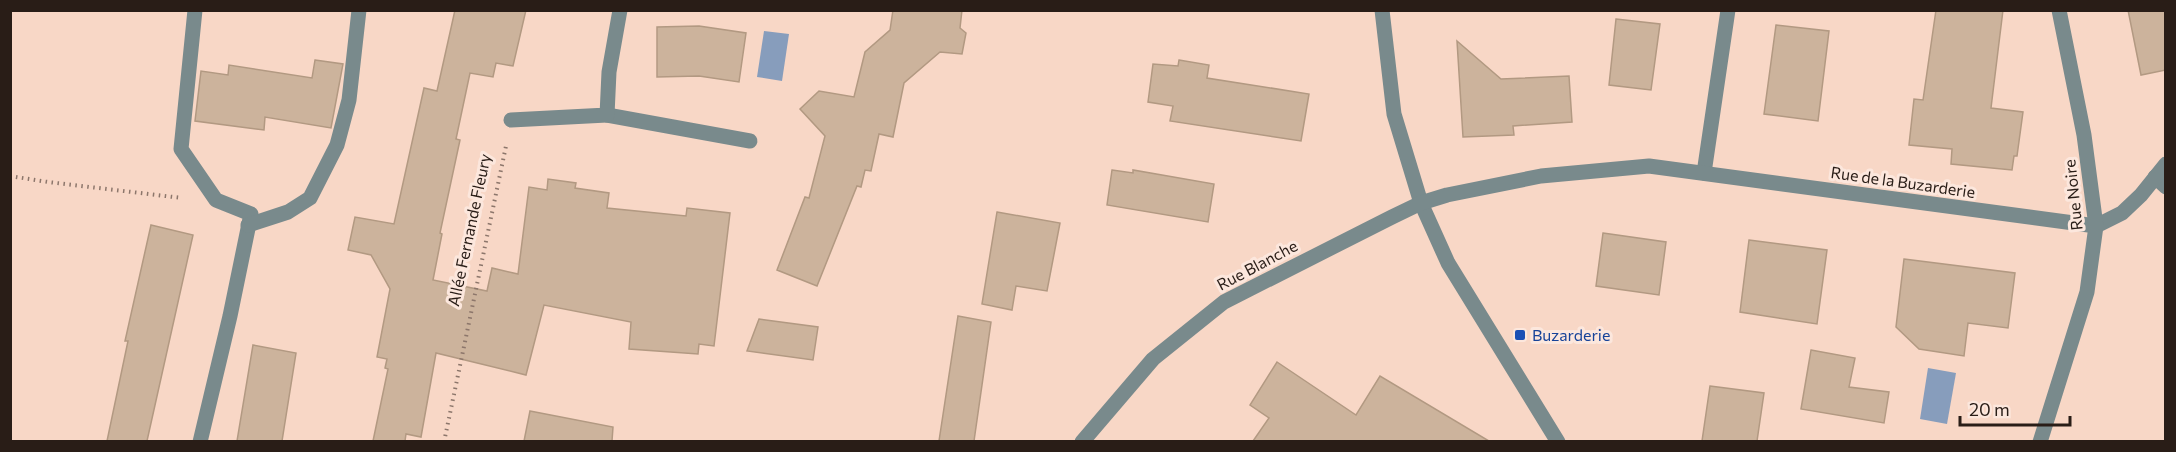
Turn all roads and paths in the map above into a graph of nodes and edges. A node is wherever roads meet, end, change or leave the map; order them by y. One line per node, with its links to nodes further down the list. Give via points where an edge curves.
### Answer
1 (195, 10): 16 (street, via 180,148 216,200 251,214)
2 (359, 10): 16 (street, via 349,100 337,145 310,198 288,212)
3 (620, 10): 7 (street, via 609,72)
4 (1382, 10): 15 (street, via 1394,114)
5 (1728, 10): 11 (street)
6 (2059, 10): 17 (street, Rue Noire, via 2084,135)
7 (607, 115): 8 (street); 9 (street)
8 (511, 120): 19 (path, Allée Fernande Fleury)
9 (750, 141)
10 (2166, 164): 13 (street)
11 (1704, 173): 15 (street, Rue de la Buzarderie, via 1649,166 1541,176); 17 (street, Rue de la Buzarderie)
12 (10, 176): 14 (path)
13 (2160, 182): 17 (street, via 2122,213)
14 (193, 199)
15 (1421, 203): 20 (street, Rue Blanche, via 1224,302 1153,359); 21 (street, via 1448,263)
16 (249, 225): 18 (street)
17 (2096, 226): 22 (street, Rue Noire, via 2087,292)
18 (200, 441)
19 (444, 441)
20 (1082, 441)
21 (1558, 441)
22 (2040, 441)

